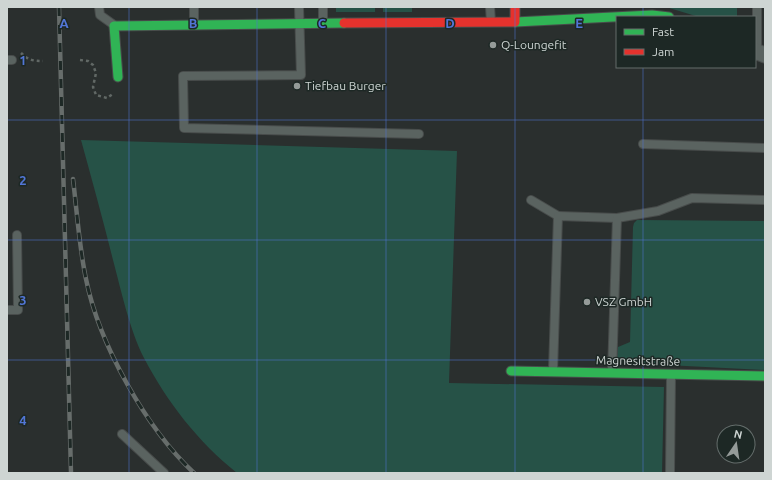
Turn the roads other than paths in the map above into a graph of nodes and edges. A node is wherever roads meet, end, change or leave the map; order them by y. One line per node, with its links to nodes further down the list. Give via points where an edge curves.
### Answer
1 (99, 7): 16 (lane, via 100,15)
2 (194, 7): 15 (lane)
3 (299, 7): 12 (lane)
4 (323, 7): 13 (lane)
5 (490, 7): 14 (lane)
6 (515, 7): 11 (street)
7 (757, 7): 17 (lane)
8 (632, 16): 9 (street)
9 (660, 16)
10 (616, 17): 11 (street)
11 (515, 22): 14 (street)
12 (300, 23): 13 (street); 15 (street); 19 (lane, via 301,75 183,76 184,128)
13 (324, 23): 14 (street)
14 (491, 23)
15 (194, 24): 16 (street)
16 (114, 26): 18 (street)
17 (759, 53)
18 (118, 77)
19 (419, 134)
20 (643, 144): 21 (lane)
21 (765, 148)
22 (531, 200): 24 (lane)
23 (765, 200): 25 (lane, via 692,198 658,211)
24 (558, 216): 25 (lane); 29 (lane)
25 (617, 218): 30 (lane)
26 (17, 235): 27 (lane, via 18,310)
27 (7, 310)
28 (510, 370): 29 (street, Magnesitstraße)
29 (553, 372): 30 (street, Magnesitstraße)
30 (612, 373): 31 (street, Magnesitstraße)
31 (671, 374): 32 (street, Magnesitstraße); 35 (lane)
32 (765, 376)
33 (122, 434): 34 (lane)
34 (164, 473)
35 (670, 473)

